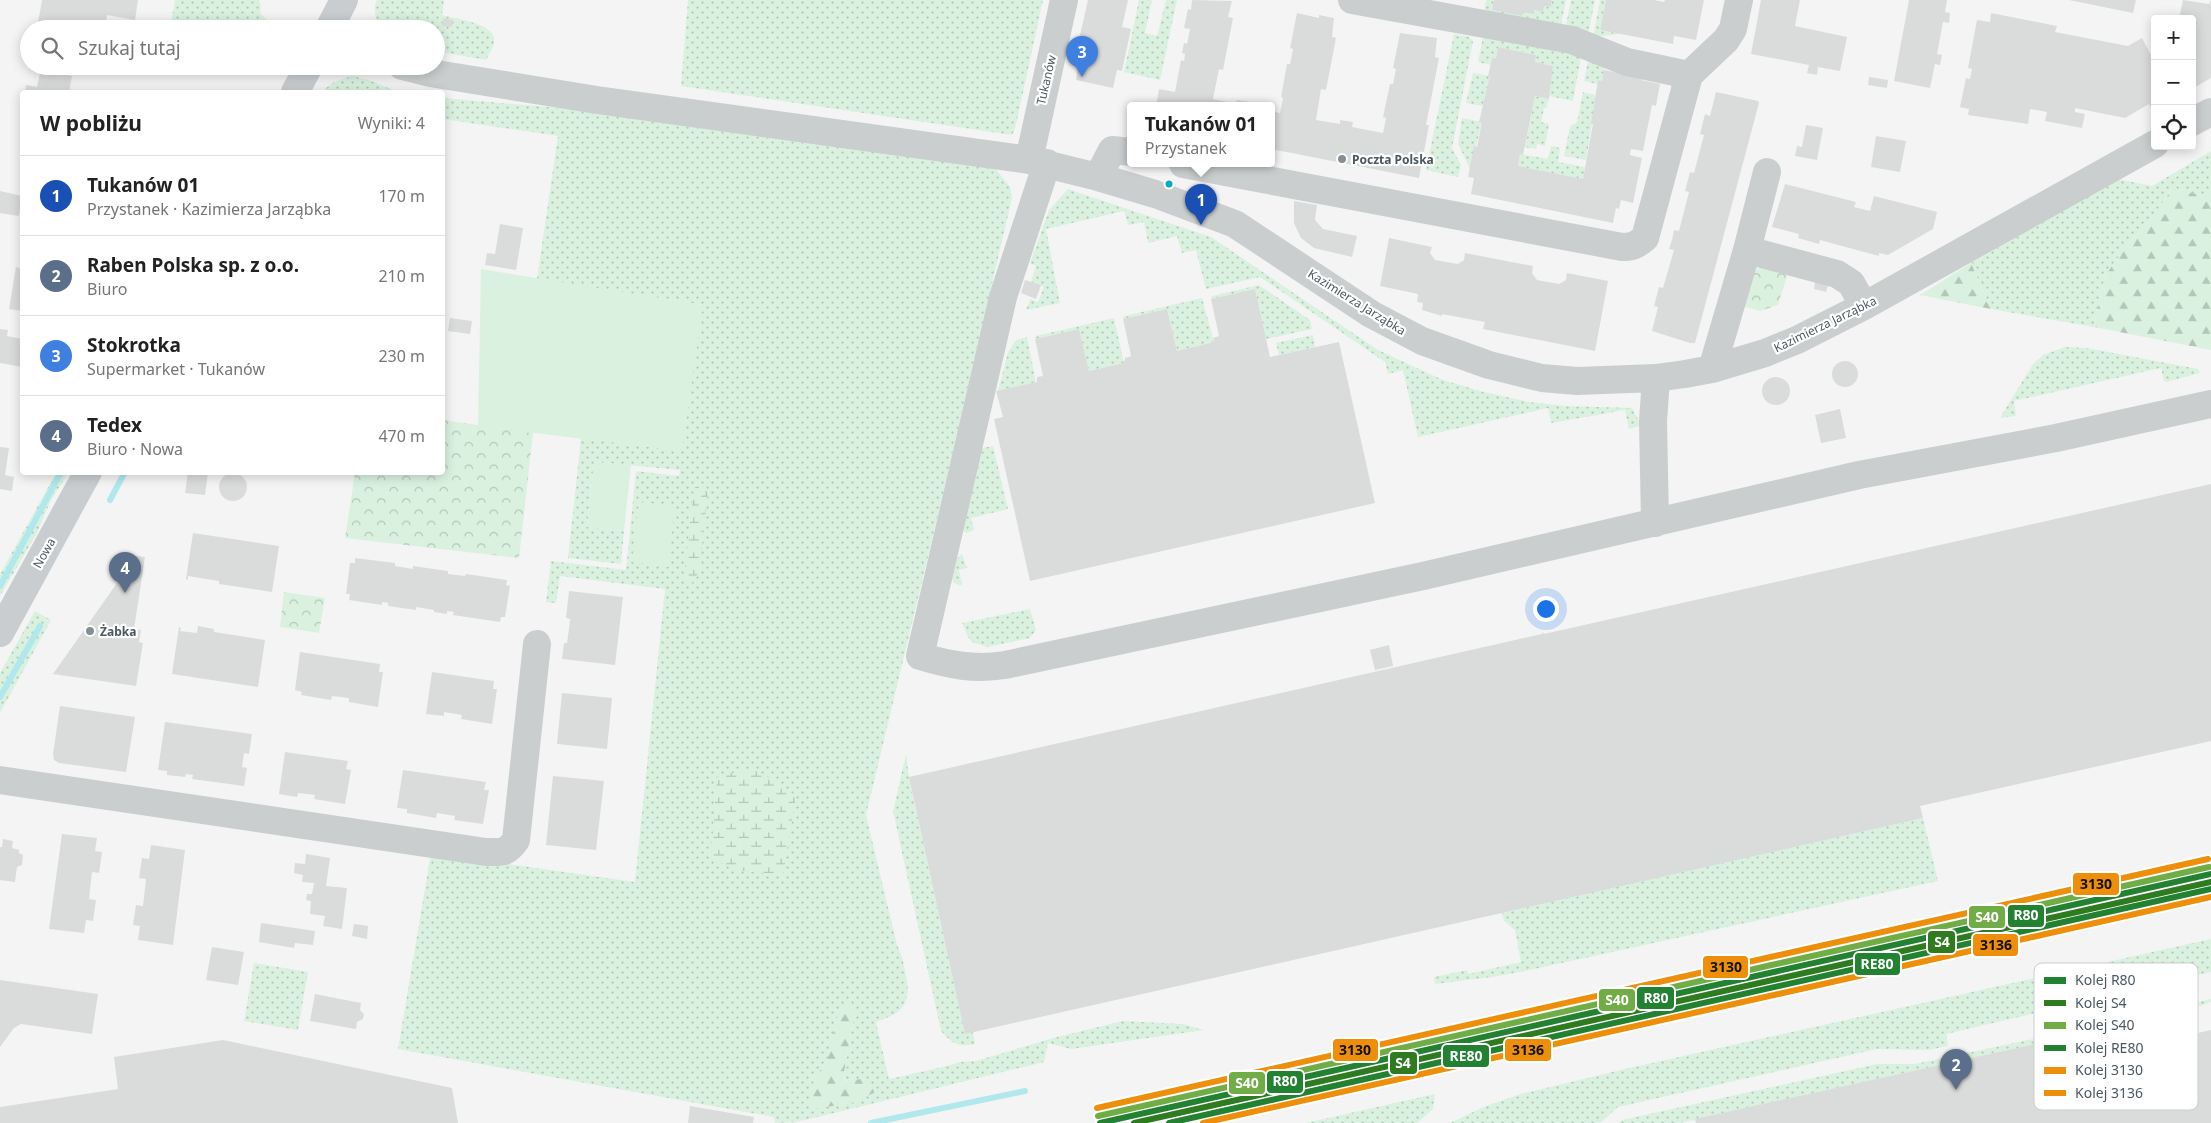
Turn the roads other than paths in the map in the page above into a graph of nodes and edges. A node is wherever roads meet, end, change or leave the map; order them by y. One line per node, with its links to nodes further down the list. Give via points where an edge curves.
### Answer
1 (344, 0): 5 (main road)
2 (1064, 0): 14 (street, Tukanów)
3 (1352, 0): 8 (street, via 1572,40 1627,62)
4 (1740, 0): 8 (street, via 1733,29 1726,40)
5 (334, 20)
6 (304, 75): 9 (main road)
7 (436, 75): 14 (street, Kazimierza Jarząbka)
8 (1689, 75): 15 (street, via 1645,238 1631,247)
9 (296, 90)
10 (2211, 112): 11 (street)
11 (2196, 120)
12 (2151, 146): 19 (street, Kazimierza Jarząbka)
13 (1127, 152): 17 (street, via 1112,150)
14 (1038, 162): 17 (street, Kazimierza Jarząbka); 24 (street, Tukanów, via 1003,297 920,656 965,667 994,667)
15 (1200, 167)
16 (1767, 172): 18 (street)
17 (1098, 177): 21 (street, Kazimierza Jarząbka, via 1235,224 1371,314 1422,341 1489,365 1542,378 1577,381)
18 (1747, 250): 19 (street, via 1836,274 1851,283); 20 (street)
19 (1864, 306): 20 (street, Kazimierza Jarząbka, via 1773,350)
20 (1712, 369): 21 (street, Kazimierza Jarząbka)
21 (1656, 378): 24 (street)
22 (2211, 404): 24 (street, via 2056,438 1859,475)
23 (86, 475): 25 (main road, Nowa)
24 (1655, 523)
25 (0, 633)
26 (537, 644): 27 (street, via 516,840 503,852)
27 (0, 780)

